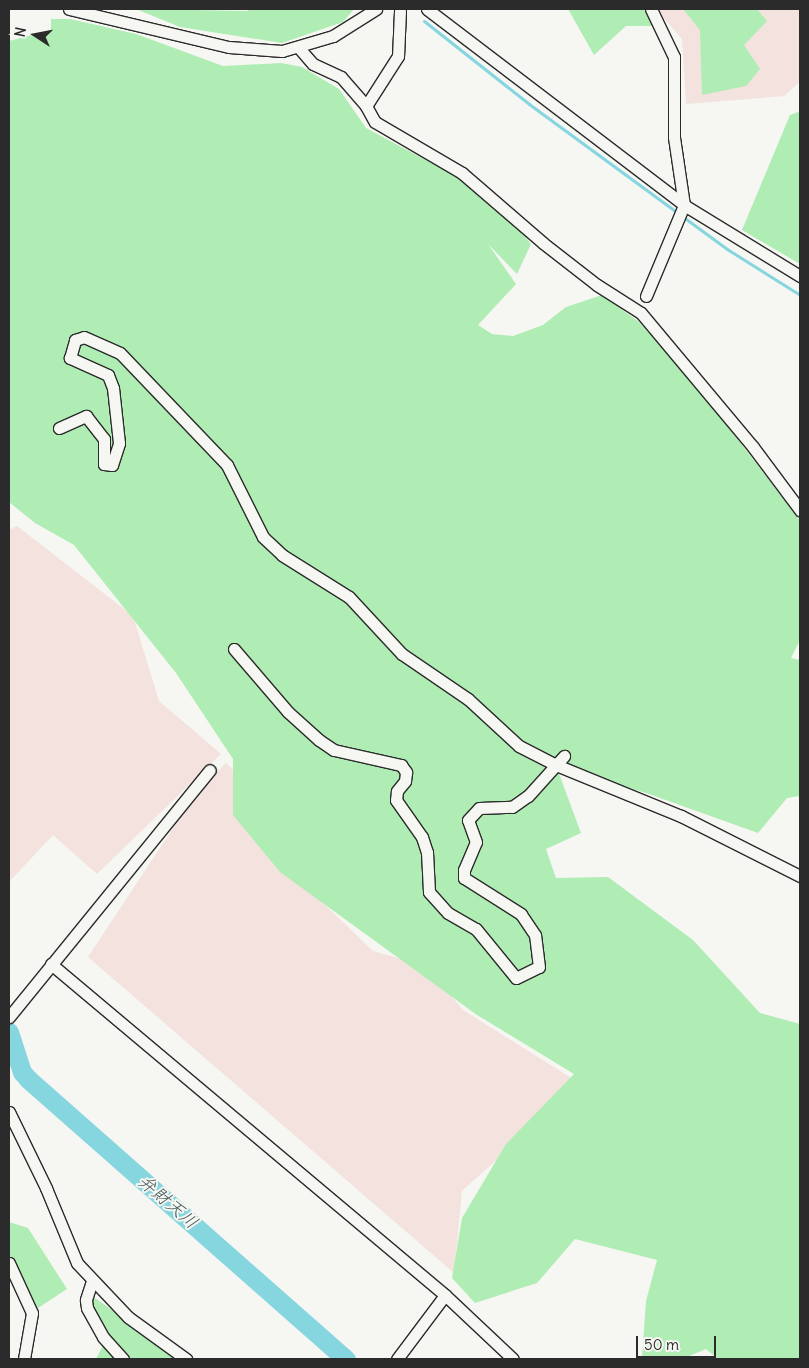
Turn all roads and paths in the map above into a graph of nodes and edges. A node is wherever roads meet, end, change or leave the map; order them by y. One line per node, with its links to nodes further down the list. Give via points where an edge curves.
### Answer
1 (69, 9): 6 (street, via 228,47 255,51)
2 (376, 9): 6 (street, via 333,36)
3 (427, 9): 8 (street)
4 (651, 9): 8 (street, via 674,56 674,137)
5 (400, 11): 7 (street, via 398,56)
6 (299, 48): 7 (street, via 313,64 341,77)
7 (366, 106): 12 (street, via 375,122 462,173 597,285 641,313 753,447)
8 (684, 205): 9 (street); 10 (street)
9 (800, 276)
10 (646, 296)
11 (59, 428): 15 (street, via 86,416 104,439 104,464 112,465 120,443 113,388 108,375 70,358 75,340 84,337 120,353 226,465 263,537 282,555 349,597 402,654 468,698 519,746)
12 (800, 510)
13 (234, 648): 15 (street, via 288,712 319,740 334,750 401,765 406,772 405,781 397,790 396,800 424,844 429,892 448,913 476,929 516,978 539,967 534,935 521,914 464,878 464,870 476,842 468,820 479,808 512,807 528,796)
14 (564, 756): 15 (street)
15 (556, 765): 17 (street, via 680,816)
16 (210, 770): 18 (street)
17 (800, 876)
18 (51, 964): 19 (street); 23 (street)
19 (9, 1017)
20 (9, 1112): 22 (street, via 46,1188 67,1244)
21 (9, 1263): 24 (street, via 32,1313)
22 (92, 1281): 25 (street, via 86,1300 88,1308 103,1337); 26 (street, via 128,1317)
23 (445, 1295): 27 (street); 28 (street)
24 (24, 1359)
25 (123, 1359)
26 (186, 1359)
27 (398, 1359)
28 (513, 1359)

